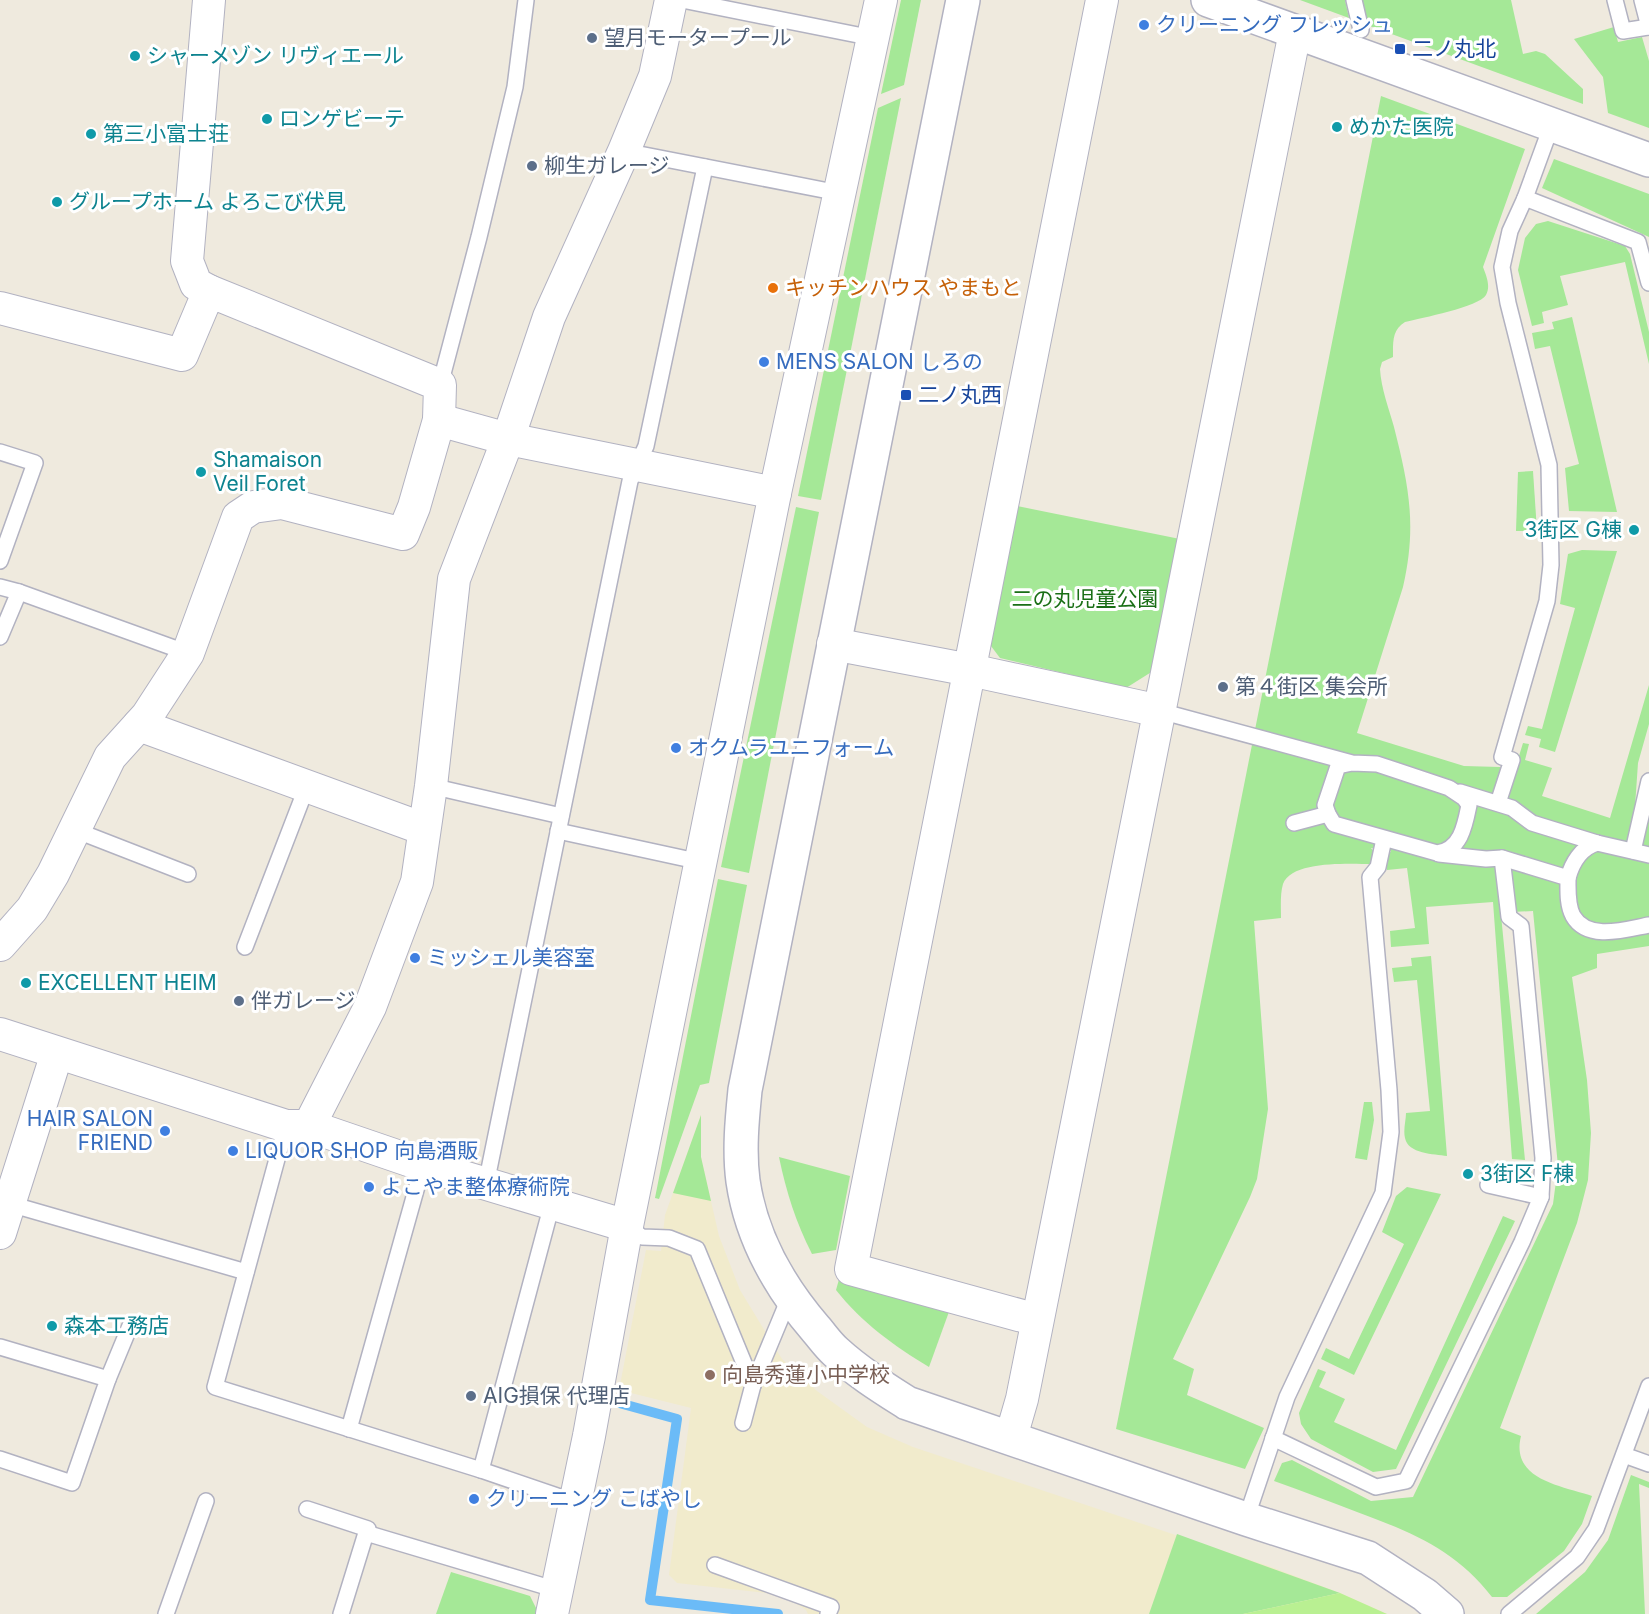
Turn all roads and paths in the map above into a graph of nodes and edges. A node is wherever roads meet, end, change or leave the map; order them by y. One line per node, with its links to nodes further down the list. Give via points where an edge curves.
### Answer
1 (209, 0): 23 (street, via 187,261 196,284)
2 (526, 0): 25 (lane, via 514,87)
3 (671, 0): 17 (street, via 655,76)
4 (682, 0): 15 (lane)
5 (881, 0): 15 (street)
6 (963, 0): 35 (street)
7 (1102, 0): 37 (street)
8 (1208, 0): 14 (street)
9 (1354, 0): 13 (lane)
10 (1615, 0): 12 (lane, via 1623,31)
11 (1642, 0): 12 (lane)
12 (1649, 27)
13 (1361, 30)
14 (1295, 32): 16 (street); 38 (street)
15 (873, 38): 20 (street)
16 (1552, 124): 18 (street); 21 (lane)
17 (624, 151): 19 (lane); 27 (street, via 549,317)
18 (1649, 160)
19 (705, 167): 20 (lane); 29 (lane, via 646,446)
20 (839, 193): 30 (street)
21 (1525, 198): 22 (lane, via 1638,242); 45 (lane, via 1510,231 1502,267 1549,465 1551,565 1547,601 1502,757 1512,760)
22 (1649, 283)
23 (209, 291): 24 (street, via 183,355); 25 (street)
24 (0, 308)
25 (440, 385): 26 (street)
26 (439, 420): 27 (street); 36 (street, via 403,534 282,503 253,507 238,517)
27 (508, 439): 29 (street); 43 (street, via 454,579)
28 (0, 452): 31 (lane, via 35,463)
29 (638, 464): 30 (street); 47 (lane, via 630,481)
30 (775, 493): 58 (street)
31 (0, 561)
32 (0, 587): 33 (lane)
33 (19, 592): 34 (lane); 36 (lane)
34 (0, 638)
35 (833, 644): 37 (street); 75 (street, via 745,1090 741,1137 743,1180 751,1219)
36 (188, 653): 39 (street)
37 (970, 670): 38 (street); 76 (street, via 851,1269)
38 (1160, 711): 40 (lane); 76 (street)
39 (139, 725): 42 (street); 49 (street, via 110,757)
40 (1352, 763): 44 (lane, via 1377,765); 46 (lane, via 1336,768 1325,805)
41 (1649, 781): 54 (lane)
42 (307, 786): 50 (street); 63 (lane)
43 (431, 786): 47 (lane); 50 (street)
44 (1449, 788): 45 (lane); 55 (lane, via 1464,798 1469,807 1457,844)
45 (1498, 803): 53 (lane, via 1532,823)
46 (1328, 814): 48 (lane); 52 (lane, via 1334,824)
47 (561, 816): 51 (lane)
48 (1294, 823)
49 (75, 830): 59 (lane); 62 (street, via 32,909)
50 (424, 830): 66 (street, via 417,882 370,1006)
51 (558, 831): 58 (lane); 68 (lane)
52 (1384, 839): 55 (lane); 85 (lane, via 1378,867 1370,877 1391,1132 1383,1193 1287,1397)
53 (1597, 843): 54 (lane); 60 (lane, via 1585,848)
54 (1633, 851): 56 (lane)
55 (1437, 853): 57 (lane, via 1486,860)
56 (1649, 855)
57 (1502, 858): 60 (lane); 70 (lane, via 1509,917 1521,926 1543,1158)
58 (701, 862): 73 (street, via 664,992)
59 (188, 874)
60 (1568, 878): 61 (lane, via 1574,917 1586,927 1605,932)
61 (1649, 925)
62 (0, 945)
63 (245, 947)
64 (0, 1034): 65 (street)
65 (57, 1053): 66 (street); 72 (street)
66 (297, 1126): 67 (street); 74 (lane)
67 (423, 1165): 68 (street); 83 (lane)
68 (486, 1184): 71 (street)
69 (1488, 1185): 70 (lane)
70 (1541, 1197): 85 (lane, via 1406,1481 1376,1486)
71 (552, 1204): 73 (street); 89 (lane)
72 (5, 1218): 74 (lane)
73 (627, 1226): 80 (lane, via 642,1238 669,1238 697,1249); 91 (street)
74 (246, 1272): 83 (lane, via 215,1387)
75 (790, 1296): 80 (lane); 84 (street, via 834,1350 868,1379 907,1403)
76 (1036, 1320): 84 (street)
77 (130, 1326): 79 (lane)
78 (0, 1347): 79 (lane)
79 (108, 1379): 87 (lane, via 72,1483)
80 (753, 1385): 82 (lane)
81 (1649, 1386): 86 (lane)
82 (743, 1424)
83 (349, 1429): 89 (lane)
84 (1011, 1437): 93 (street)
85 (1273, 1438): 93 (lane)
86 (1624, 1455): 88 (lane); 101 (lane, via 1596,1528 1577,1557)
87 (0, 1459)
88 (1649, 1464)
89 (481, 1470): 91 (lane)
90 (206, 1502): 97 (lane)
91 (575, 1502): 96 (street)
92 (307, 1509): 94 (lane, via 368,1529)
93 (1246, 1519): 100 (street, via 1368,1558)
94 (366, 1533): 96 (lane); 98 (lane)
95 (716, 1565): 99 (lane, via 831,1607)
96 (555, 1602)
97 (166, 1614)
98 (341, 1614)
99 (828, 1614)
100 (1447, 1614)
101 (1509, 1614)

